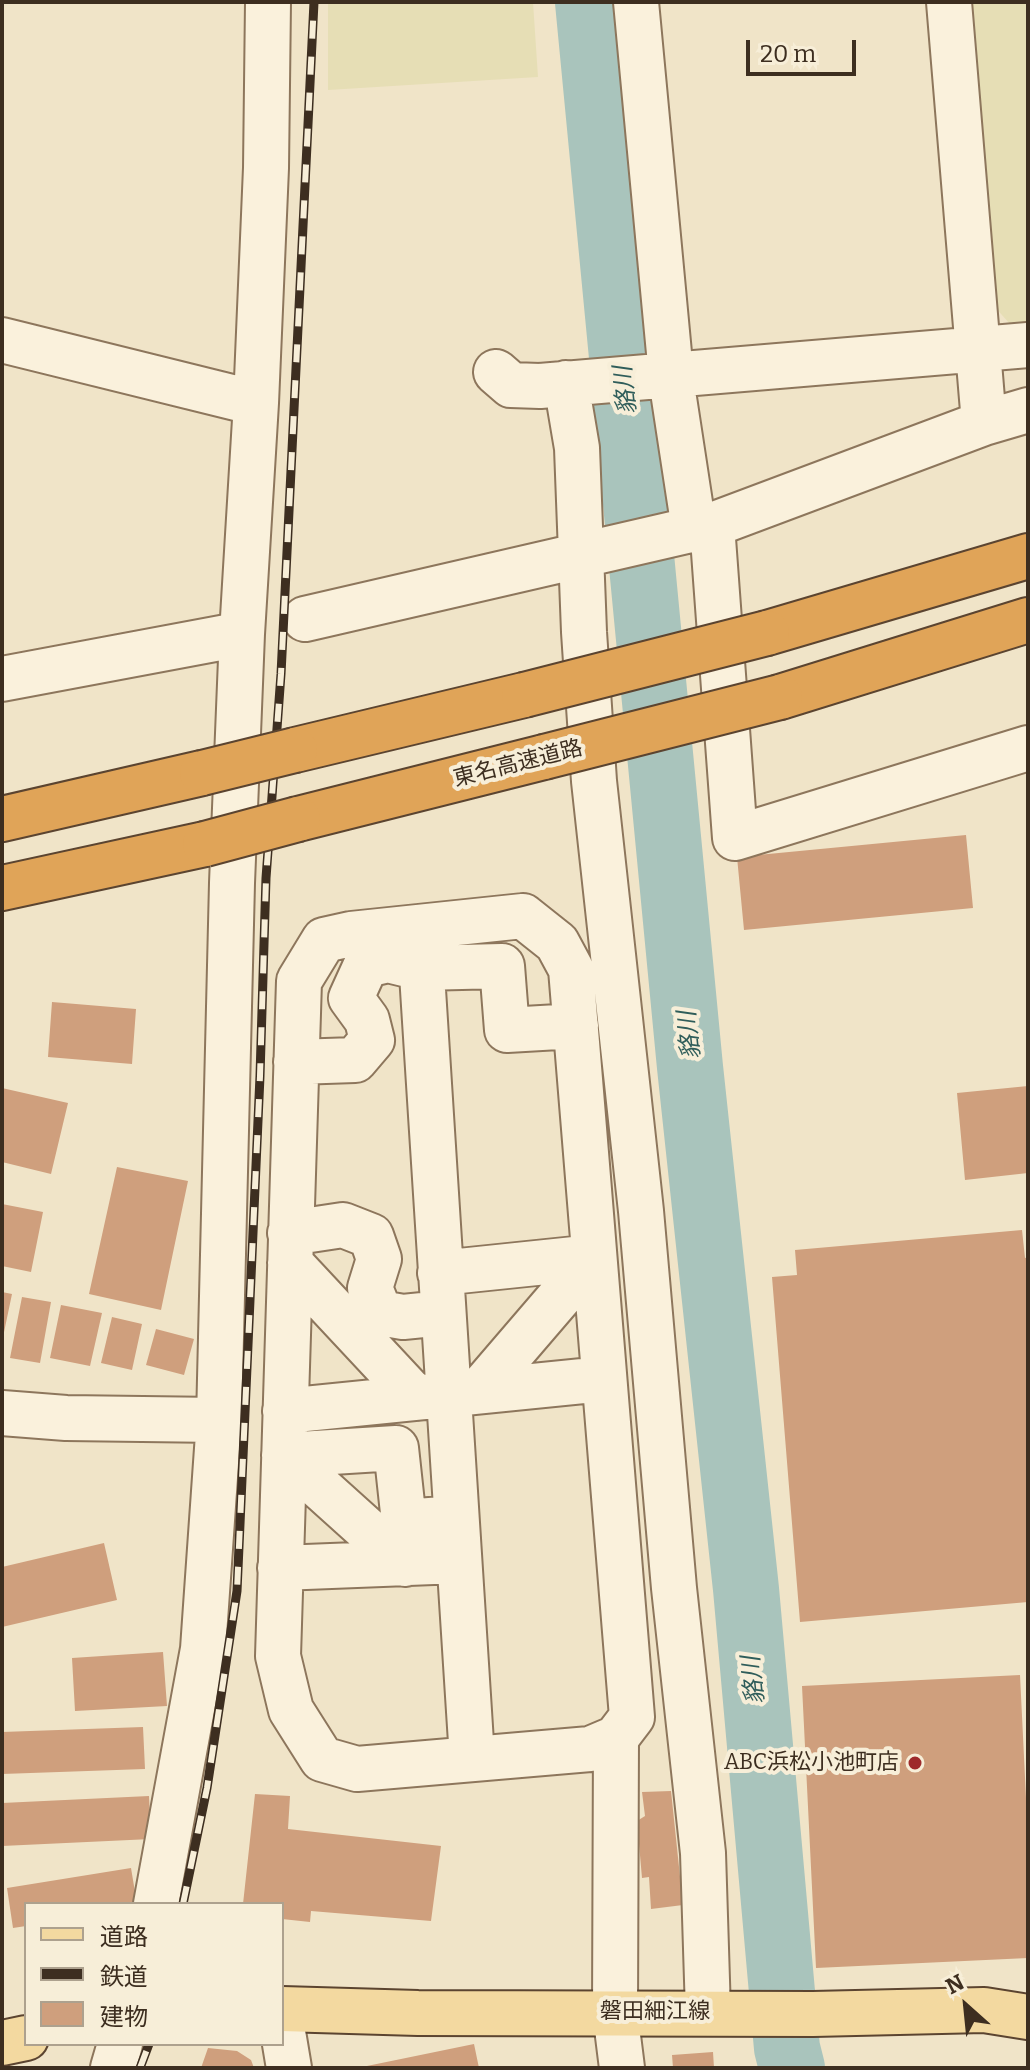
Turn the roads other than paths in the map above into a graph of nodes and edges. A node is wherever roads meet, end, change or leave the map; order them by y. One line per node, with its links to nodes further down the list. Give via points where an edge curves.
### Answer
1 (268, 2): 10 (street)
2 (636, 2): 8 (street)
3 (949, 2): 6 (street)
4 (2, 340): 10 (street)
5 (1028, 345): 6 (street)
6 (977, 347): 8 (street); 12 (street)
7 (496, 372): 9 (street, via 511,385)
8 (672, 374): 9 (street); 13 (street)
9 (573, 382): 14 (street)
10 (256, 403): 18 (street)
11 (1028, 410): 12 (street)
12 (984, 423): 13 (street)
13 (699, 528): 14 (street); 20 (street, via 735,838)
14 (583, 556): 16 (street); 44 (street, via 594,781)
15 (1028, 556): 21 (highway, bridge, via 767,633 524,695)
16 (305, 619)
17 (1028, 620): 22 (highway, 東名高速道路, bridge, via 780,697)
18 (242, 634): 19 (street); 33 (street)
19 (2, 679)
20 (1028, 748)
21 (2, 816)
22 (2, 891)
23 (420, 947): 24 (street, via 502,966 507,1030); 24 (street, via 523,916 557,943 571,969); 25 (street, via 366,965 351,998 367,1020 372,1040 355,1060); 25 (street, via 351,934 324,940 299,981); 28 (street)
24 (576, 1026): 27 (street)
25 (296, 1062): 26 (street)
26 (290, 1248): 28 (street, via 343,1225 371,1236 379,1259 370,1288 380,1313 403,1317); 30 (street); 31 (street)
27 (594, 1257): 28 (street); 29 (street); 30 (street)
28 (442, 1293): 30 (street)
29 (603, 1379): 30 (street); 39 (street, via 632,1717)
30 (448, 1395): 31 (street); 35 (street)
31 (285, 1411): 34 (street)
32 (2, 1413): 33 (street)
33 (219, 1420): 41 (street, via 203,1649)
34 (284, 1455): 35 (street, via 396,1448 404,1522); 37 (street); 38 (street)
35 (456, 1518): 36 (street)
36 (459, 1561): 37 (street); 40 (street)
37 (405, 1564): 38 (street)
38 (280, 1568): 40 (street, via 278,1656 291,1710 322,1759 357,1769)
39 (616, 1738): 40 (street, via 590,1749); 43 (street)
40 (472, 1758)
41 (156, 1902)
42 (284, 2009): 43 (main road, 磐田細江線)
43 (615, 2012): 44 (main road, 磐田細江線); 52 (street)
44 (719, 2012): 45 (main road, 磐田細江線, via 984,2010)
45 (1028, 2017)
46 (24, 2038): 48 (main road)
47 (284, 2038): 51 (street)
48 (2, 2043)
49 (119, 2046): 50 (street)
50 (113, 2068)
51 (289, 2068)
52 (622, 2068)

